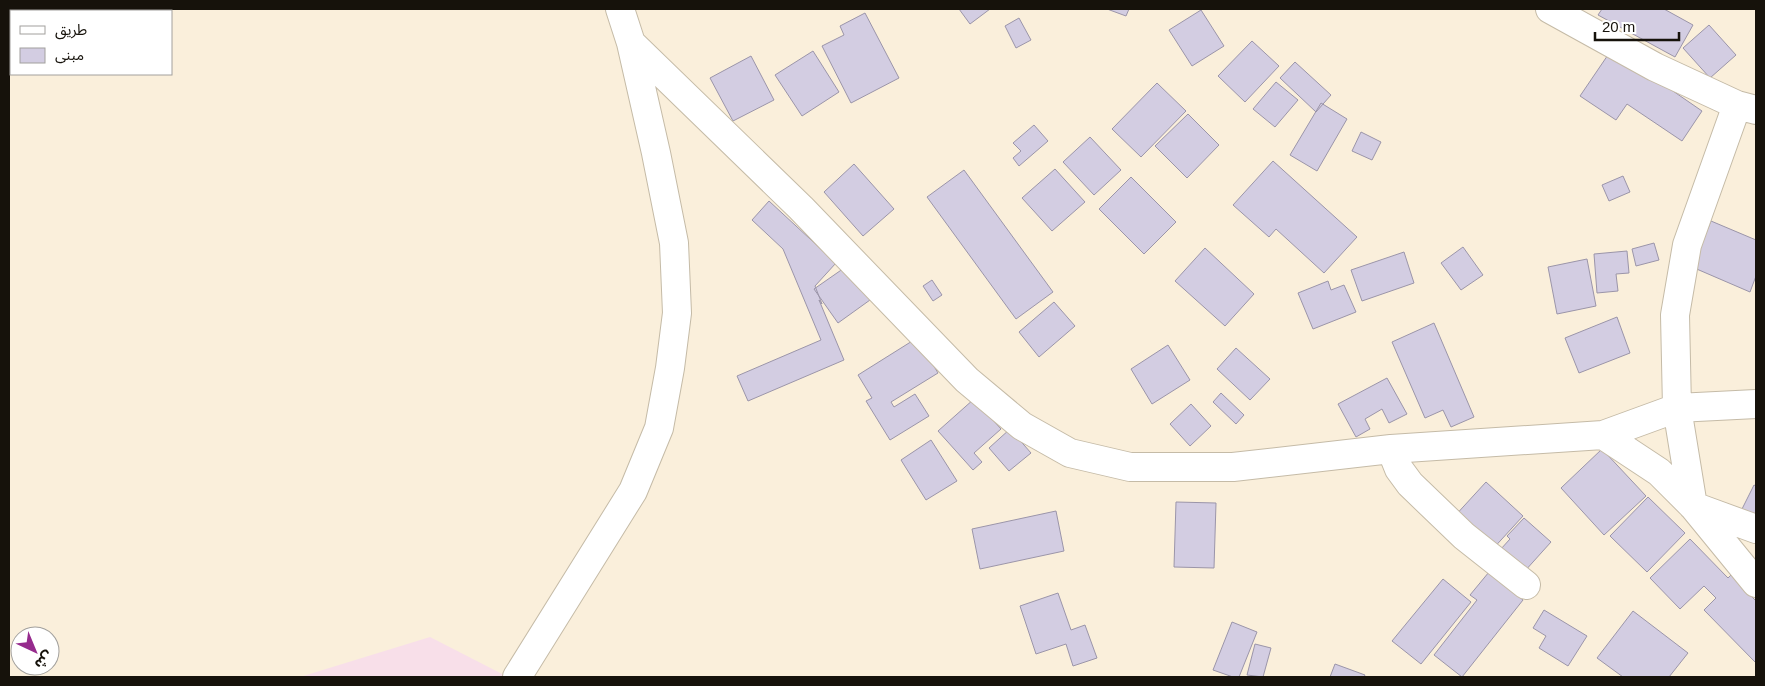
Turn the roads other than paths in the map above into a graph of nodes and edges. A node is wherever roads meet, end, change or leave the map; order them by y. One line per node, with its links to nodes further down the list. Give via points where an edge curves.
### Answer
1 (620, 9): 3 (street)
2 (1550, 9): 4 (street, via 1655,67)
3 (631, 43): 8 (street, via 801,208 967,380 1022,426 1070,453 1130,467 1233,467); 13 (street, via 674,243 677,313 670,368 659,428 633,491)
4 (1746, 108): 6 (street, via 1687,245 1675,315)
5 (1756, 404): 6 (street)
6 (1677, 408): 7 (street); 9 (street)
7 (1603, 435): 8 (street); 9 (street, via 1659,472)
8 (1391, 449): 12 (street, via 1399,469 1410,484 1464,536)
9 (1693, 506): 10 (street); 11 (street)
10 (1756, 529)
11 (1756, 583)
12 (1526, 585)
13 (517, 677)

